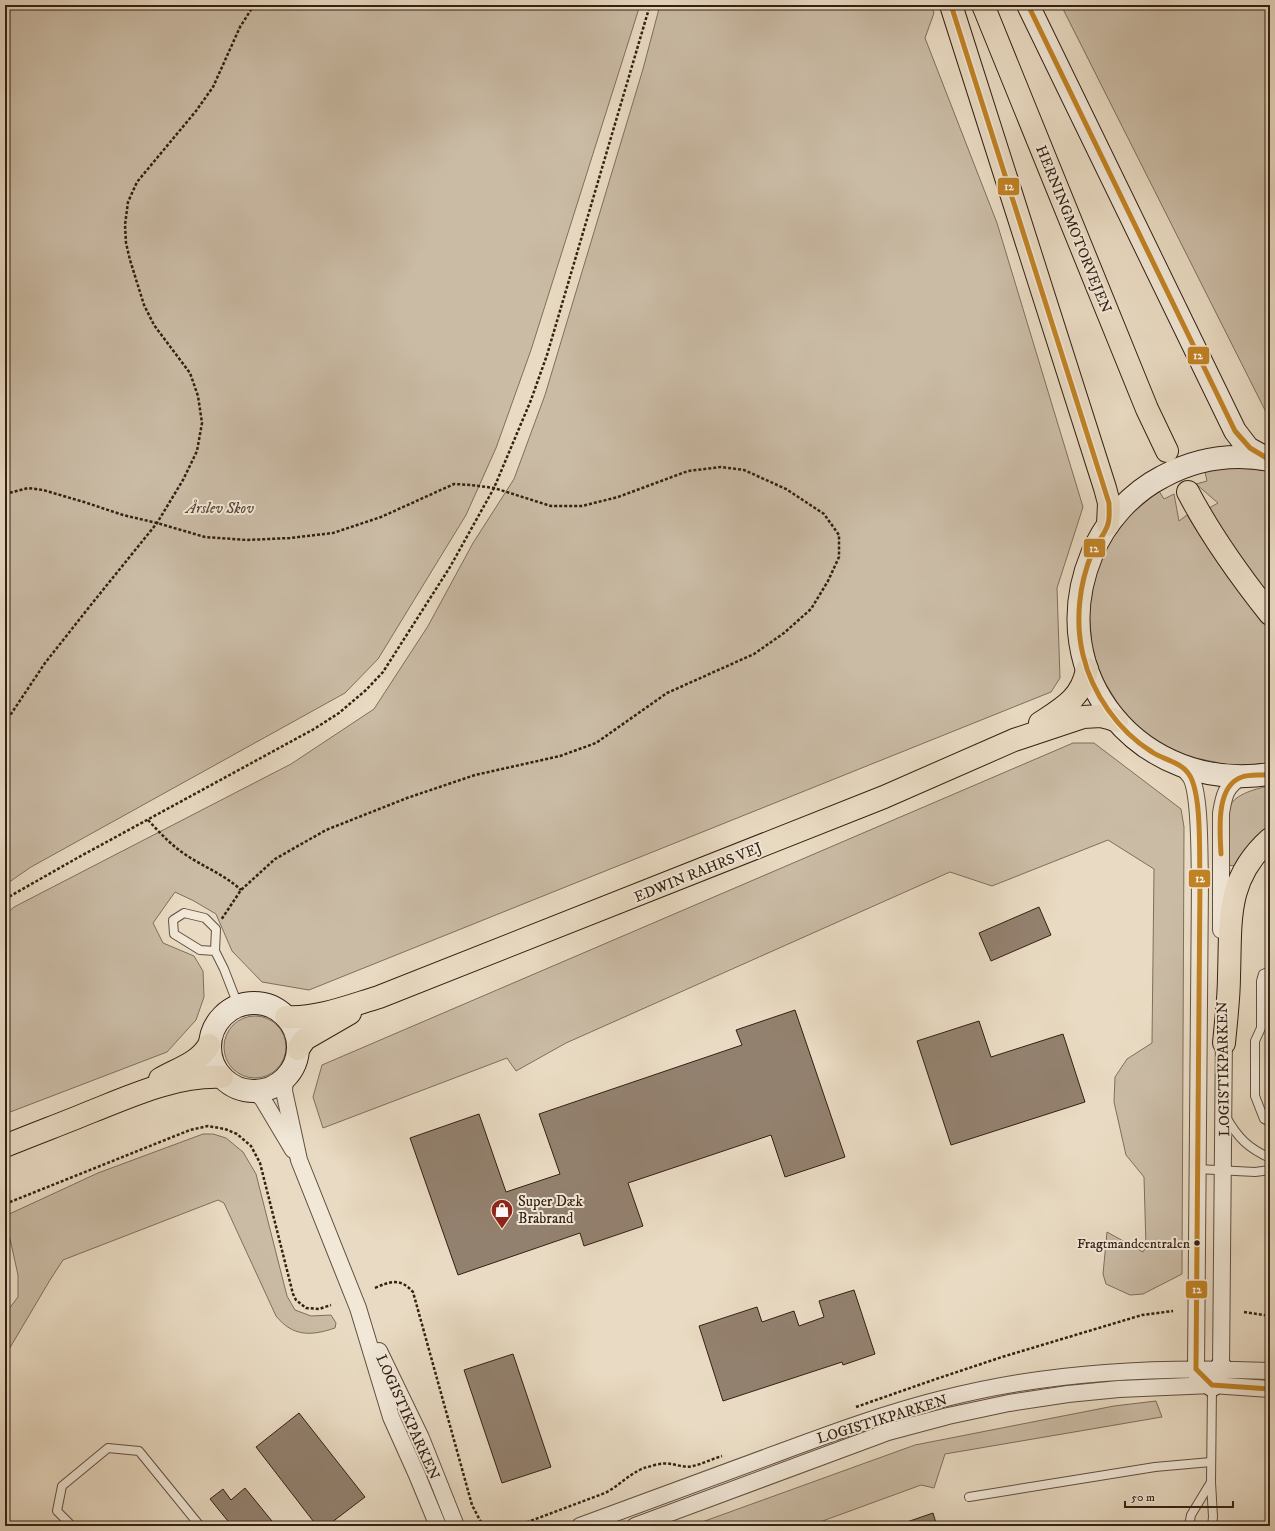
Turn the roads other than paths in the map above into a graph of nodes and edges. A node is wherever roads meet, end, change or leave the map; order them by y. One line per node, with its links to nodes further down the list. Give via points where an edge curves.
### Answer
1 (951, 5): 7 (highway, via 1105,488 1109,503)
2 (983, 5): 4 (highway, HERNINGMOTORVEJEN, via 1147,410)
3 (1028, 5): 5 (street, via 1234,431 1248,448)
4 (1167, 451)
5 (1269, 460): 7 (street, via 1247,457 1219,458 1181,468 1142,489)
6 (1188, 492): 8 (highway, via 1227,557)
7 (1108, 525): 9 (street, via 1100,536 1084,574 1079,601 1080,642)
8 (1270, 614)
9 (1087, 668): 10 (street, via 1100,696); 11 (highway, via 1082,688 1075,696 1060,710)
10 (1117, 721): 11 (highway, via 1101,716 1083,717); 12 (street, via 1142,745)
11 (1014, 740): 18 (highway, EDWIN RAHRS VEJ, via 840,815)
12 (1181, 767): 14 (street, via 1200,773); 33 (street, LOGISTIKPARKEN, via 1190,776 1197,805 1200,881)
13 (1270, 774): 14 (street)
14 (1241, 777): 21 (street, LOGISTIKPARKEN, via 1227,788 1221,813 1221,978)
15 (1270, 839): 21 (highway, via 1256,851 1247,865 1233,897)
16 (215, 951): 16 (lane, via 200,950 174,934 173,920 184,913 205,918 216,929); 19 (lane)
17 (1270, 971): 29 (lane, via 1263,974 1261,981 1261,1028 1255,1041 1255,1096)
18 (379, 997): 20 (highway, via 299,1017); 23 (highway, via 305,1039)
19 (238, 1005): 20 (street, via 255,1002 264,1004); 22 (street, via 220,1018 212,1030)
20 (286, 1016): 23 (street, via 295,1032)
21 (1224, 1043): 28 (street, LOGISTIKPARKEN)
22 (209, 1045): 24 (street, via 212,1063); 27 (highway, via 204,1053 189,1064)
23 (298, 1049): 25 (street, via 294,1065)
24 (222, 1077): 26 (street, via 236,1087); 27 (highway, via 179,1082)
25 (285, 1078): 26 (street, via 265,1090); 32 (street, LOGISTIKPARKEN, via 284,1091)
26 (253, 1091): 32 (street, LOGISTIKPARKEN, via 262,1098)
27 (137, 1093): 30 (highway)
28 (1224, 1113): 31 (lane, via 1245,1144); 34 (street, LOGISTIKPARKEN)
29 (1267, 1121)
30 (5, 1146)
31 (1270, 1158)
32 (299, 1160): 36 (street, LOGISTIKPARKEN)
33 (1197, 1169): 34 (lane); 37 (street, LOGISTIKPARKEN)
34 (1224, 1170): 35 (lane); 39 (street, LOGISTIKPARKEN)
35 (1270, 1170)
36 (358, 1308): 46 (street, LOGISTIKPARKEN, via 391,1417); 47 (street, LOGISTIKPARKEN, via 421,1438)
37 (1196, 1368): 39 (street); 48 (street, LOGISTIKPARKEN, via 1068,1375 943,1398 829,1434)
38 (1270, 1371): 39 (street, LOGISTIKPARKEN)
39 (1217, 1377): 40 (street, LOGISTIKPARKEN); 41 (lane); 49 (street, LOGISTIKPARKEN, via 1068,1394 948,1416 888,1432)
40 (1270, 1389)
41 (1211, 1462): 42 (lane); 43 (lane, via 1155,1467)
42 (1211, 1482): 50 (lane, via 1191,1515); 51 (lane)
43 (969, 1497)
44 (72, 1526): 45 (lane, via 57,1511 62,1486 108,1448 139,1451)
45 (200, 1526)
46 (438, 1526)
47 (456, 1526)
48 (580, 1526)
49 (635, 1526)
50 (1189, 1526)
51 (1212, 1526)

